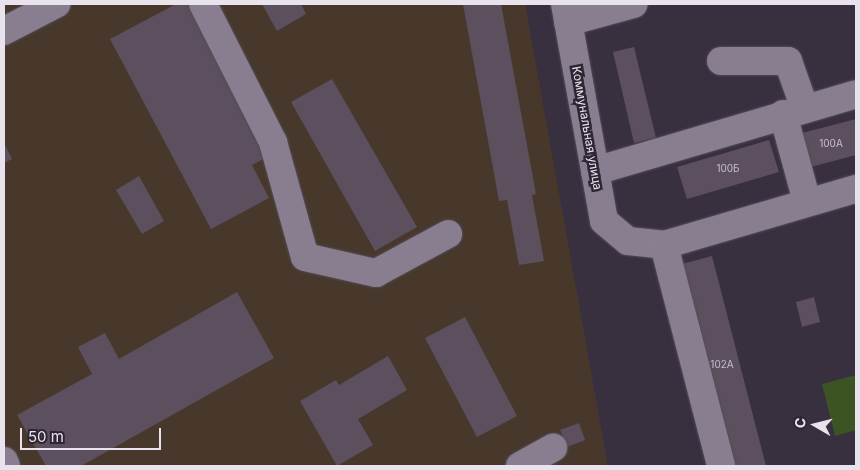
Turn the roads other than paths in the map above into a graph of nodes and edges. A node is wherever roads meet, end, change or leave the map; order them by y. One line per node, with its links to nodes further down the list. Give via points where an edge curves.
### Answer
1 (56, 4): 5 (street)
2 (203, 4): 12 (street, via 273,142 305,257 376,273)
3 (634, 4): 4 (street)
4 (566, 13): 9 (street, Коммунальная улица)
5 (4, 31)
6 (721, 61): 8 (street, via 788,61)
7 (856, 94): 8 (street)
8 (794, 112): 9 (street); 11 (street)
9 (595, 171): 13 (street, Коммунальная улица, via 604,221 628,241)
10 (856, 189): 11 (street)
11 (808, 202): 13 (street)
12 (448, 234)
13 (664, 245): 18 (street)
14 (553, 448): 17 (street)
15 (4, 461): 16 (street)
16 (6, 466)
17 (520, 466)
18 (721, 466)

